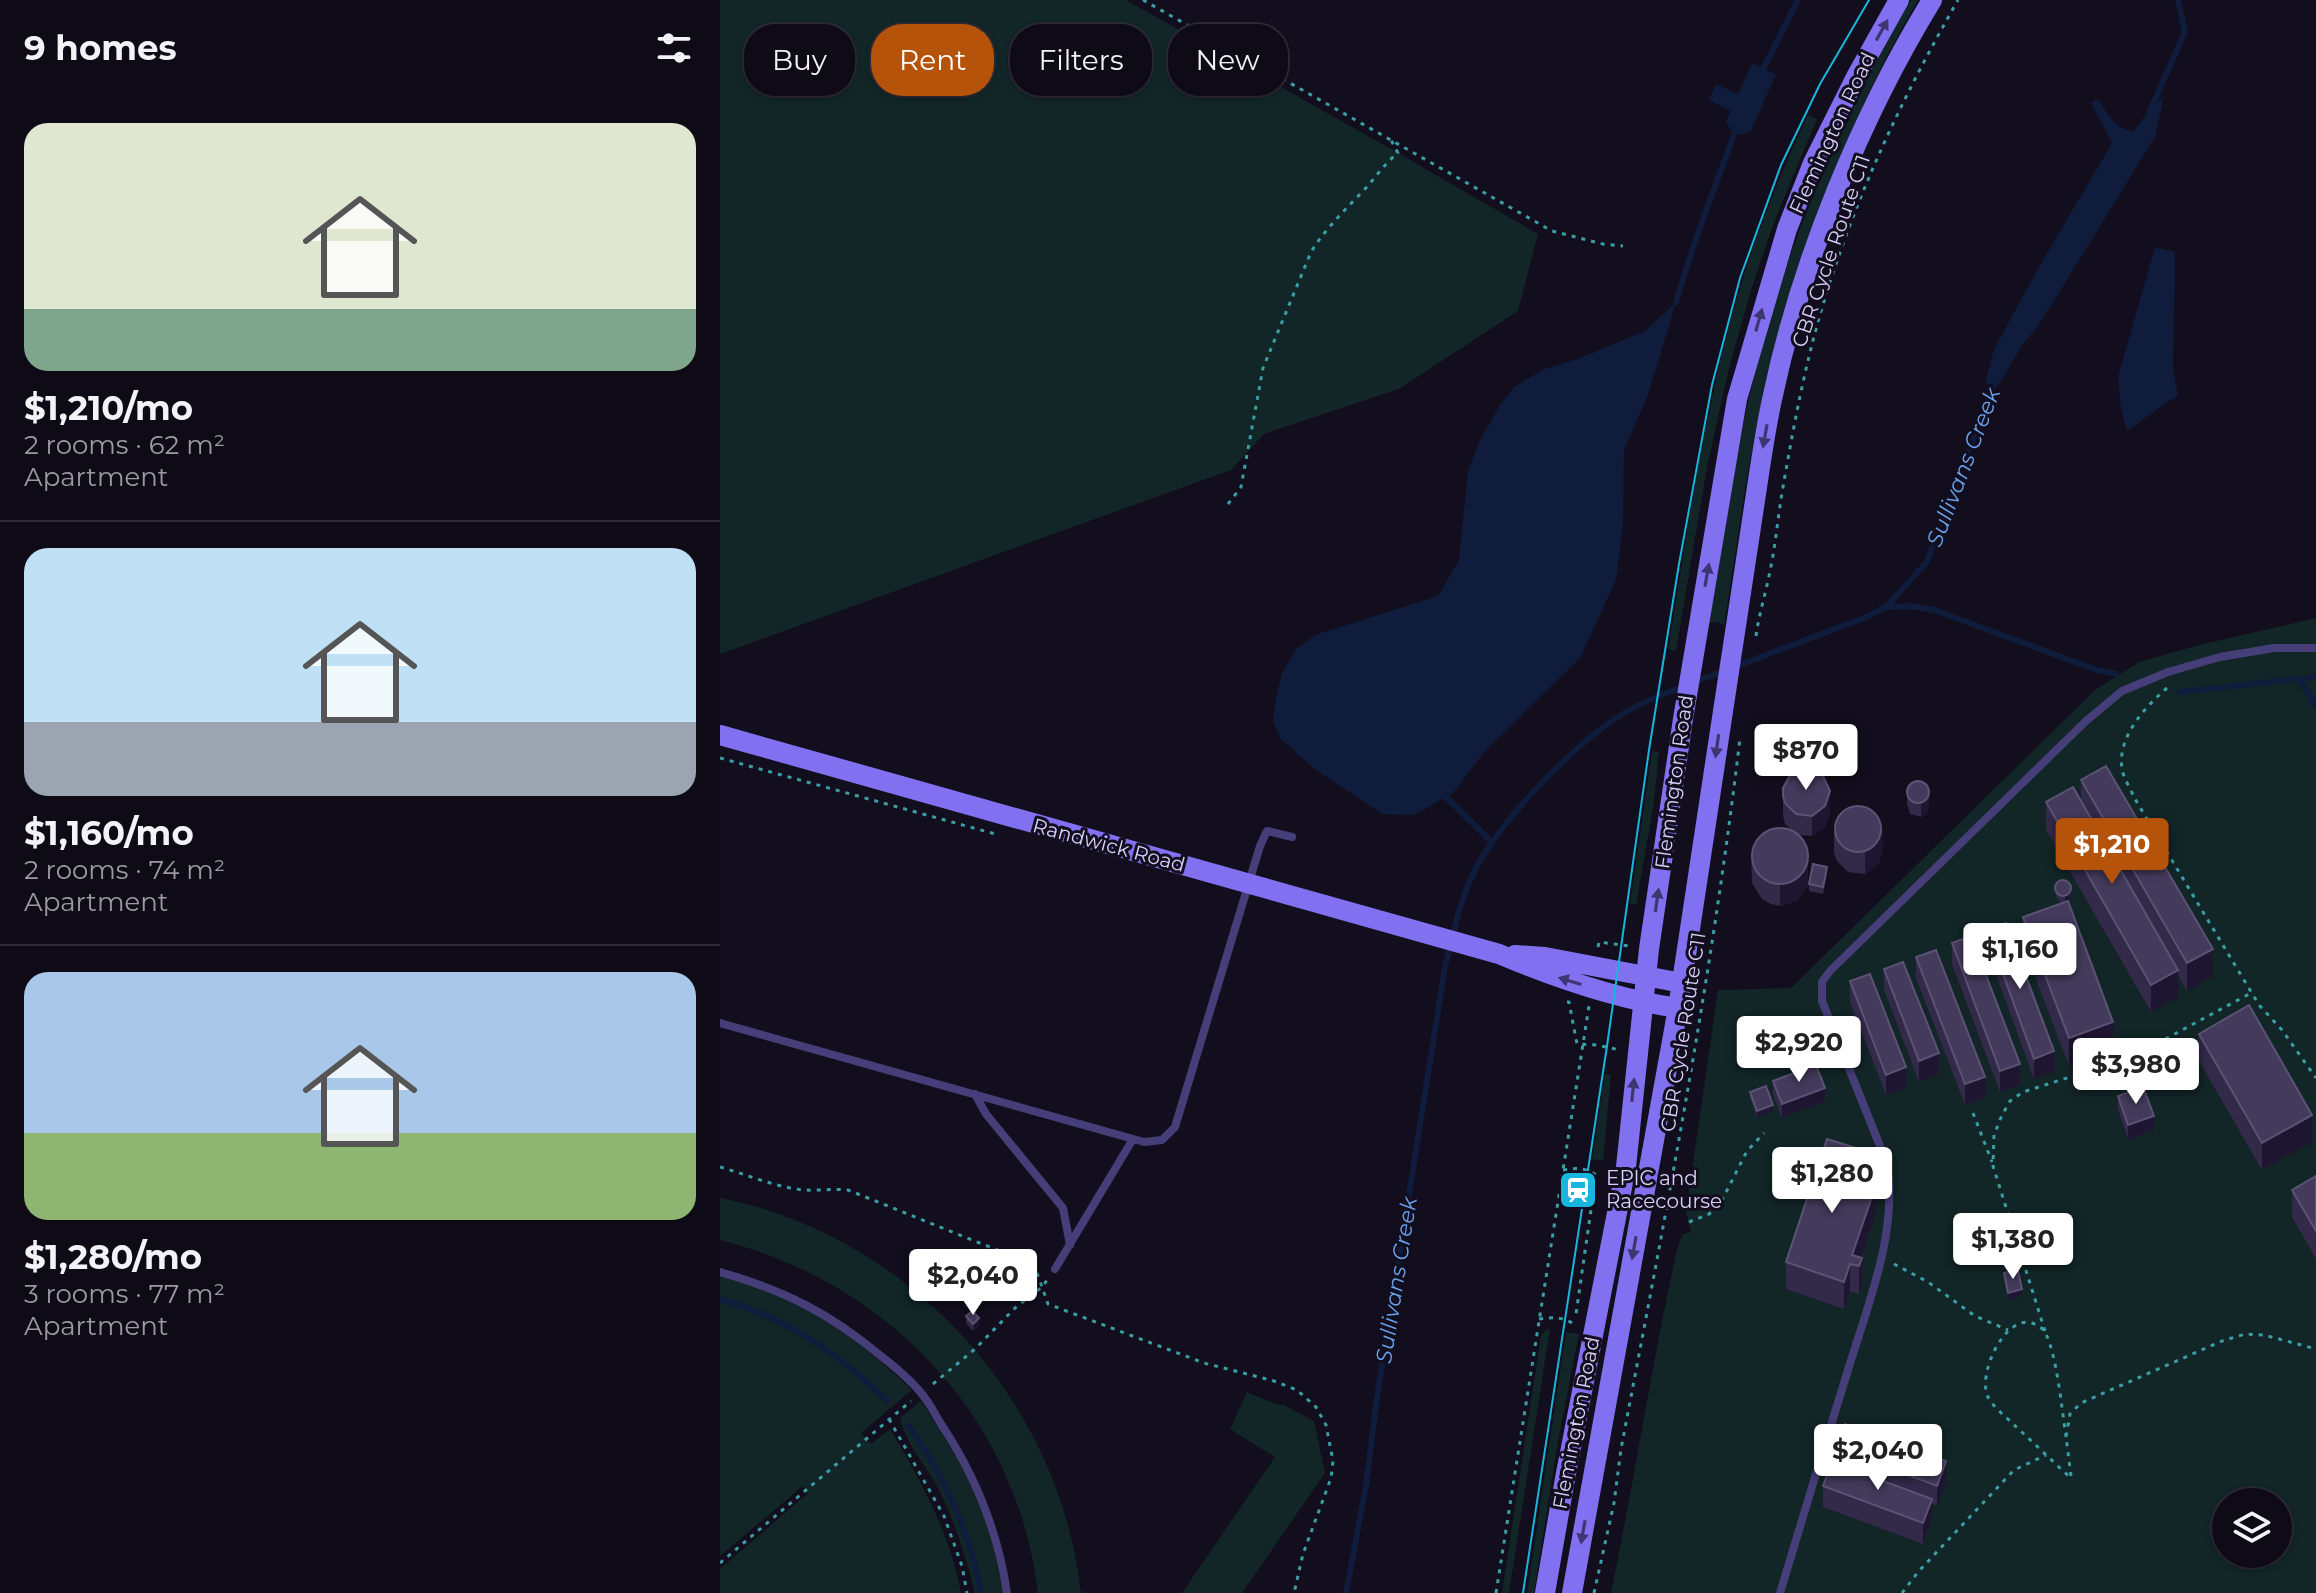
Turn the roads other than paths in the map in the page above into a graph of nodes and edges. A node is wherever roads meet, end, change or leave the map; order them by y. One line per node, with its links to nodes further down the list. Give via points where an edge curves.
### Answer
1 (1899, 0): 7 (main road, Flemington Road, one-way to 1, via 1737,399 1767,291 1813,163)
2 (1932, 0): 9 (main road, Flemington Road, one-way to 9, via 1883,86 1818,239 1773,394)
3 (2316, 648): 23 (lane, via 2220,657 2122,691 1822,982 1821,997 1886,1161 1890,1200 1882,1258)
4 (720, 735): 6 (main road, Randwick Road)
5 (1292, 837): 6 (lane, via 1267,831)
6 (1248, 883): 8 (main road, Randwick Road, via 1499,954 1542,972); 14 (lane, via 1175,1127 1156,1142)
7 (1646, 977): 8 (main road, Randwick Road); 9 (main road, Randwick Road); 10 (main road, Flemington Road)
8 (1593, 978): 10 (main road, Randwick Road)
9 (1682, 983): 11 (main road, Flemington Road)
10 (1643, 1003): 11 (main road, Randwick Road); 18 (main road, Flemington Road, one-way to 10, via 1626,1167)
11 (1678, 1008): 19 (main road, Flemington Road, one-way to 19)
12 (720, 1023): 13 (lane)
13 (975, 1094): 14 (lane); 15 (lane, via 1063,1208)
14 (1133, 1139): 15 (lane)
15 (1070, 1245): 16 (lane)
16 (1055, 1269)
17 (720, 1272): 20 (lane, via 820,1311 921,1393 966,1463 997,1545)
18 (1566, 1473): 19 (main road); 21 (main road, Flemington Road)
19 (1592, 1481): 22 (main road, Flemington Road, one-way to 22)
20 (1007, 1593)
21 (1545, 1593)
22 (1572, 1593)
23 (1780, 1593)

